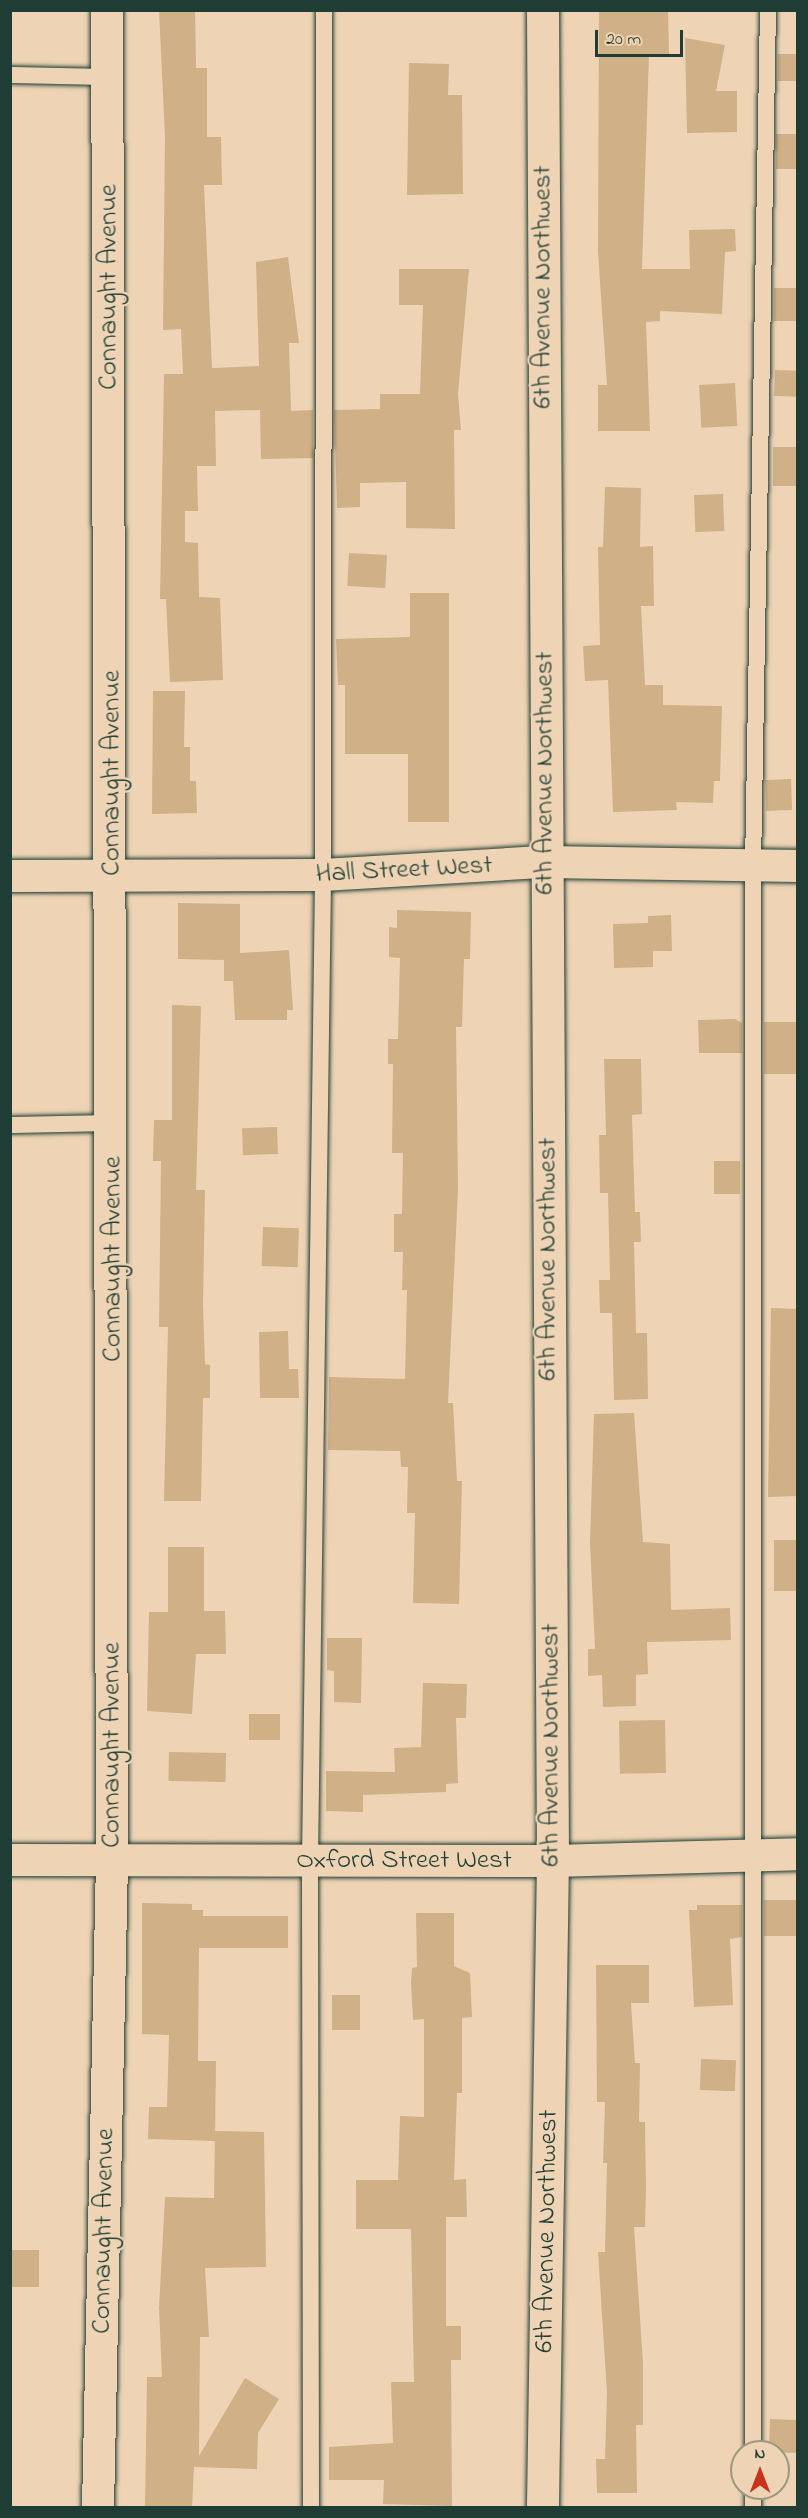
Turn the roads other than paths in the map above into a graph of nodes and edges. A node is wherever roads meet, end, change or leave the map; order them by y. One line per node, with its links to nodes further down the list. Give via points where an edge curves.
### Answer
1 (107, 10): 6 (street, Connaught Avenue)
2 (324, 10): 10 (lane)
3 (543, 10): 7 (street, 6th Avenue Northwest)
4 (768, 10): 9 (lane)
5 (10, 75): 6 (lane)
6 (108, 77): 12 (street, Connaught Avenue)
7 (545, 862): 9 (street, Hall Street West); 10 (street, Hall Street West); 20 (street, 6th Avenue Northwest)
8 (798, 866): 9 (street, Hall Street West)
9 (753, 867): 15 (lane)
10 (323, 875): 12 (street, Hall Street West); 19 (lane)
11 (10, 876): 12 (street, Hall Street West)
12 (113, 876): 13 (street, Connaught Avenue)
13 (113, 1123): 14 (lane); 18 (street, Connaught Avenue)
14 (10, 1125)
15 (754, 1853): 16 (street, Oxford Street West); 20 (street, Oxford Street West); 21 (lane)
16 (798, 1854)
17 (10, 1860): 18 (street, Oxford Street West)
18 (112, 1860): 19 (street, Oxford Street West); 22 (street, Connaught Avenue)
19 (310, 1860): 20 (street, Oxford Street West); 23 (lane)
20 (553, 1861): 24 (street, 6th Avenue Northwest)
21 (753, 2440)
22 (98, 2508)
23 (311, 2508)
24 (543, 2508)

